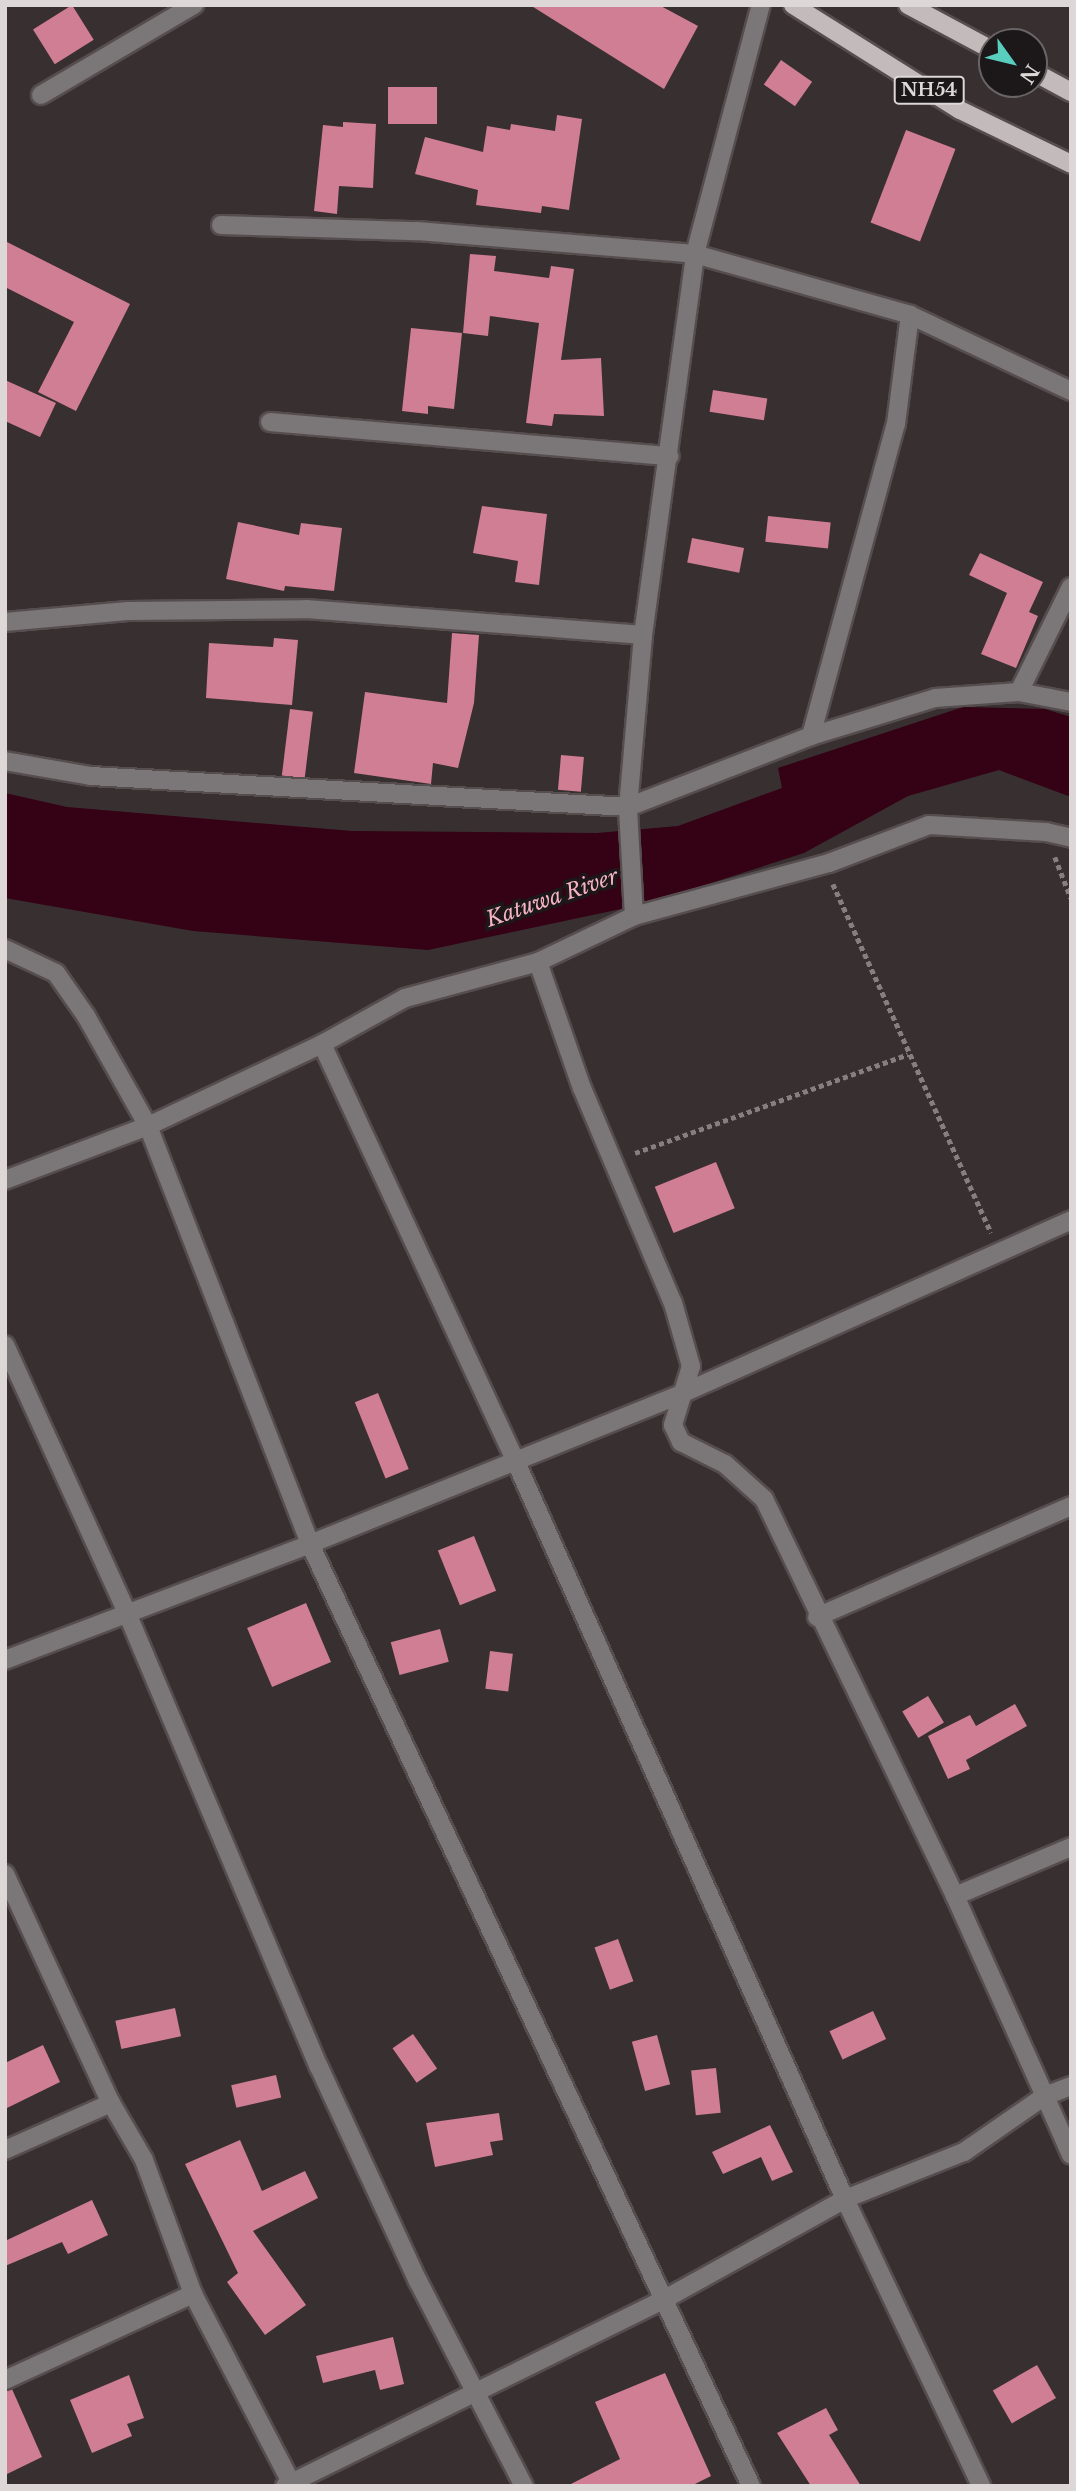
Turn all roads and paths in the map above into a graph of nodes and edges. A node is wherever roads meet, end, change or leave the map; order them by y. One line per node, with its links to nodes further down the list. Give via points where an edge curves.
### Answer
1 (194, 5): 8 (street)
2 (761, 5): 11 (street)
3 (793, 5): 9 (main road, NH54, via 960,110)
4 (908, 5): 5 (main road)
5 (978, 42)
6 (1048, 80): 7 (main road)
7 (1071, 92)
8 (41, 95)
9 (1071, 164)
10 (221, 225): 11 (street, via 417,231)
11 (695, 254): 12 (street); 15 (street)
12 (910, 315): 13 (street); 21 (street, via 896,424)
13 (1071, 391)
14 (270, 422): 15 (street)
15 (670, 456): 18 (street)
16 (1071, 587): 19 (street)
17 (5, 622): 18 (street, via 128,611 306,609)
18 (643, 635): 23 (street)
19 (1019, 692): 20 (street); 21 (street, via 935,698)
20 (1071, 702)
21 (811, 736): 23 (street)
22 (5, 761): 23 (street, via 91,776)
23 (628, 807): 28 (street)
24 (1046, 832): 25 (street); 26 (street, via 929,825); 27 (path)
25 (1071, 838)
26 (829, 863): 28 (street); 32 (path, via 835,897)
27 (1071, 898)
28 (634, 916): 30 (street)
29 (5, 949): 33 (street, via 56,973 86,1016)
30 (538, 962): 31 (street, via 405,998); 34 (street)
31 (322, 1044): 33 (street); 40 (street)
32 (908, 1054): 34 (path); 37 (path)
33 (148, 1126): 35 (street); 42 (street)
34 (611, 1162): 39 (street, via 673,1303 691,1366)
35 (5, 1180)
36 (1071, 1220): 37 (street)
37 (1000, 1253): 39 (street)
38 (5, 1345): 43 (street)
39 (683, 1393): 40 (street); 44 (street, via 673,1425 681,1442 725,1464 764,1499)
40 (515, 1460): 42 (street); 55 (street)
41 (1071, 1506): 44 (street)
42 (310, 1544): 43 (street); 57 (street)
43 (127, 1613): 45 (street); 59 (street, via 319,2067 418,2281)
44 (817, 1617): 48 (street)
45 (5, 1660)
46 (1071, 1847): 48 (street)
47 (5, 1874): 49 (street)
48 (955, 1896): 51 (street)
49 (10, 1901): 52 (street)
50 (1071, 2086): 51 (street)
51 (1045, 2096): 54 (street); 55 (street, via 964,2152)
52 (111, 2103): 53 (street); 56 (street, via 144,2160)
53 (5, 2150)
54 (1071, 2155)
55 (845, 2199): 57 (street); 63 (street)
56 (193, 2294): 58 (street); 60 (street)
57 (663, 2300): 59 (street); 62 (street)
58 (5, 2380)
59 (478, 2391): 60 (street); 61 (street)
60 (290, 2485)
61 (524, 2486)
62 (751, 2486)
63 (981, 2486)

